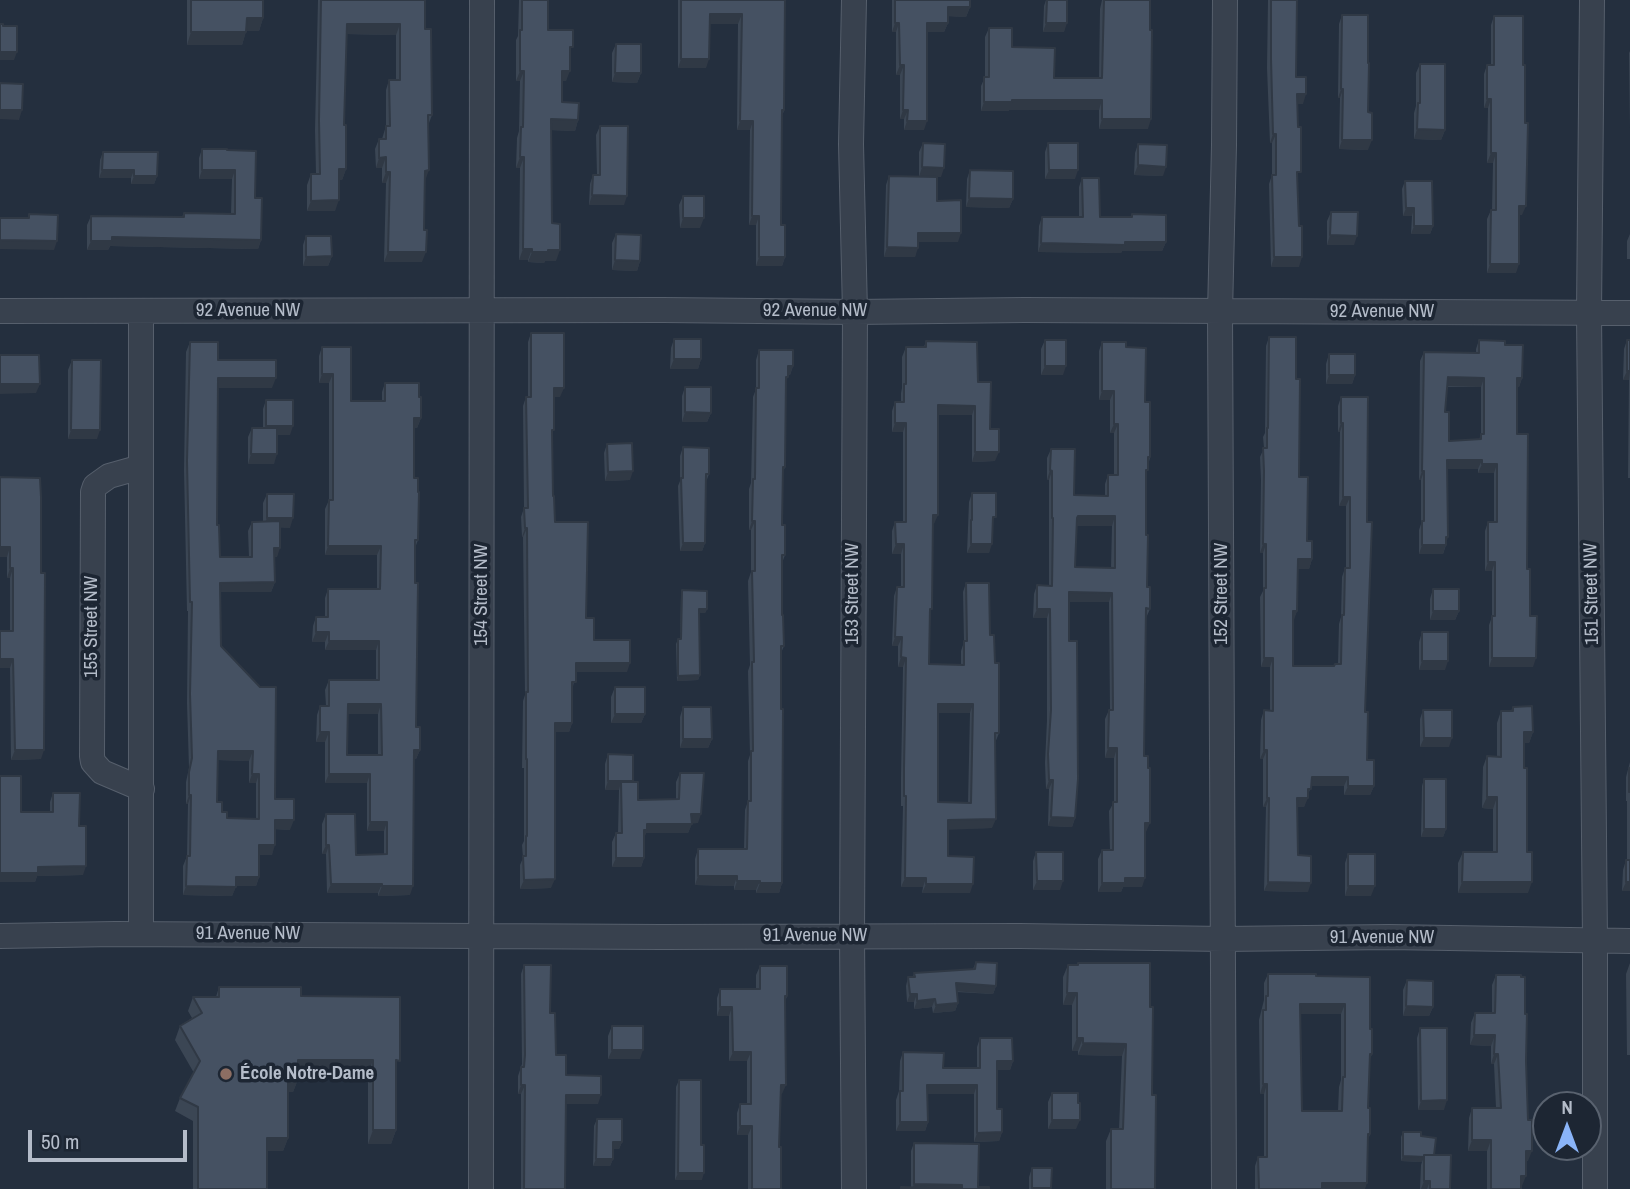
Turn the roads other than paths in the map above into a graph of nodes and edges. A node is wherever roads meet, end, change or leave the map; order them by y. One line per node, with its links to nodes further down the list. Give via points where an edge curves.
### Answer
1 (482, 0): 7 (street, 154 Street NW)
2 (853, 0): 8 (street, 153 Street NW)
3 (1225, 0): 9 (street, 152 Street NW)
4 (1592, 0): 10 (street, 151 Street NW)
5 (0, 311): 6 (street, 92 Avenue NW)
6 (141, 311): 7 (street, 92 Avenue NW); 12 (street)
7 (482, 311): 8 (street, 92 Avenue NW); 16 (street, 154 Street NW)
8 (855, 312): 9 (street, 92 Avenue NW); 17 (street, 153 Street NW)
9 (1220, 313): 10 (street, 92 Avenue NW); 18 (street, 152 Street NW)
10 (1589, 313): 11 (street, 92 Avenue NW); 19 (street, 151 Street NW)
11 (1630, 313)
12 (141, 467): 13 (street); 13 (street, 155 Street NW, via 109,476 93,492 92,756 102,772)
13 (142, 789): 14 (street)
14 (141, 934): 15 (street, 91 Avenue NW); 16 (street, 91 Avenue NW)
15 (0, 936)
16 (482, 936): 17 (street, 91 Avenue NW); 21 (street, 154 Street NW)
17 (852, 936): 18 (street, 91 Avenue NW); 22 (street, 153 Street NW)
18 (1224, 939): 19 (street, 91 Avenue NW); 23 (street, 152 Street NW)
19 (1595, 941): 20 (street, 91 Avenue NW); 24 (street, 151 Street NW)
20 (1630, 941)
21 (481, 1189)
22 (853, 1189)
23 (1224, 1189)
24 (1595, 1189)

